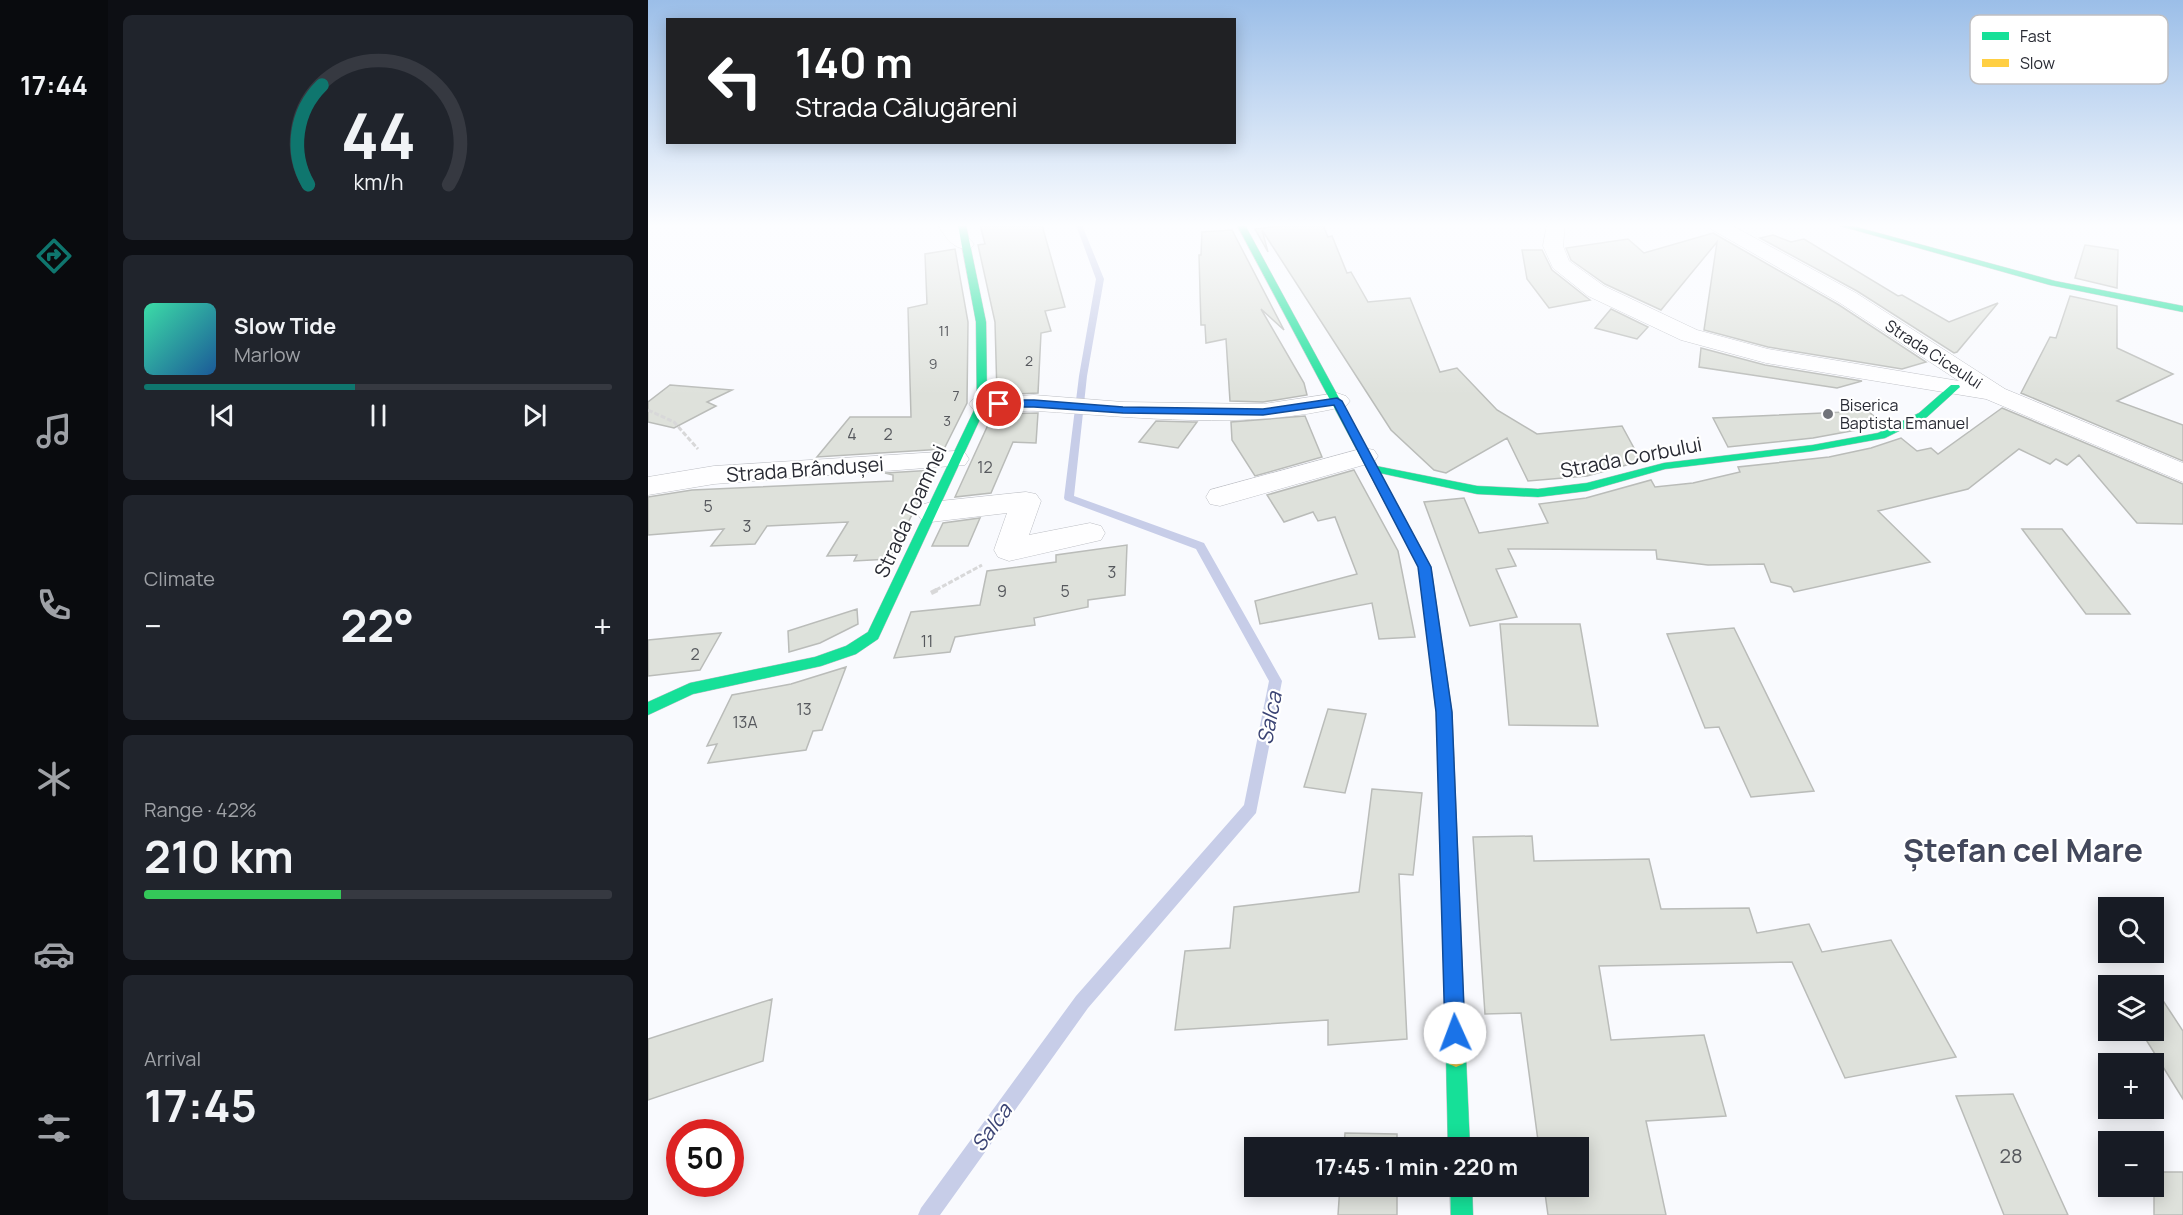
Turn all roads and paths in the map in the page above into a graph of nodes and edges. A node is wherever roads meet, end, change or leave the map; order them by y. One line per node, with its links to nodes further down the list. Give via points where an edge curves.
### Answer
1 (974, 282): 10 (street, via 980,310)
2 (1272, 282): 9 (street)
3 (1584, 282): 7 (street, via 1689,335 1766,356)
4 (1819, 282): 8 (street, Strada Ciceului)
5 (2053, 282): 6 (street)
6 (2183, 309)
7 (1955, 387): 8 (street); 13 (street, Strada Corbului, via 1923,415 1881,436 1664,466 1587,487 1538,493 1478,490)
8 (1996, 394): 14 (street)
9 (1337, 401): 10 (street, via 1263,412); 13 (street)
10 (982, 404): 12 (street, Strada Toamnei)
11 (648, 410): 15 (path, Strada Brândușei, via 674,422 705,456)
12 (955, 459): 15 (street, Strada Brândușei); 18 (street, Strada Toamnei)
13 (1368, 462): 17 (street); 25 (street, via 1425,567 1444,712)
14 (2183, 473)
15 (714, 475): 16 (street)
16 (648, 486)
17 (1220, 496)
18 (931, 512): 20 (street, via 1026,501); 22 (street, Strada Toamnei, via 873,635 851,650 816,662)
19 (1090, 533): 20 (street)
20 (1009, 550): 21 (path)
21 (929, 594)
22 (690, 688): 23 (street); 24 (street)
23 (648, 693)
24 (648, 709)
25 (1459, 1137)
26 (1461, 1197): 27 (street)
27 (1462, 1215)

